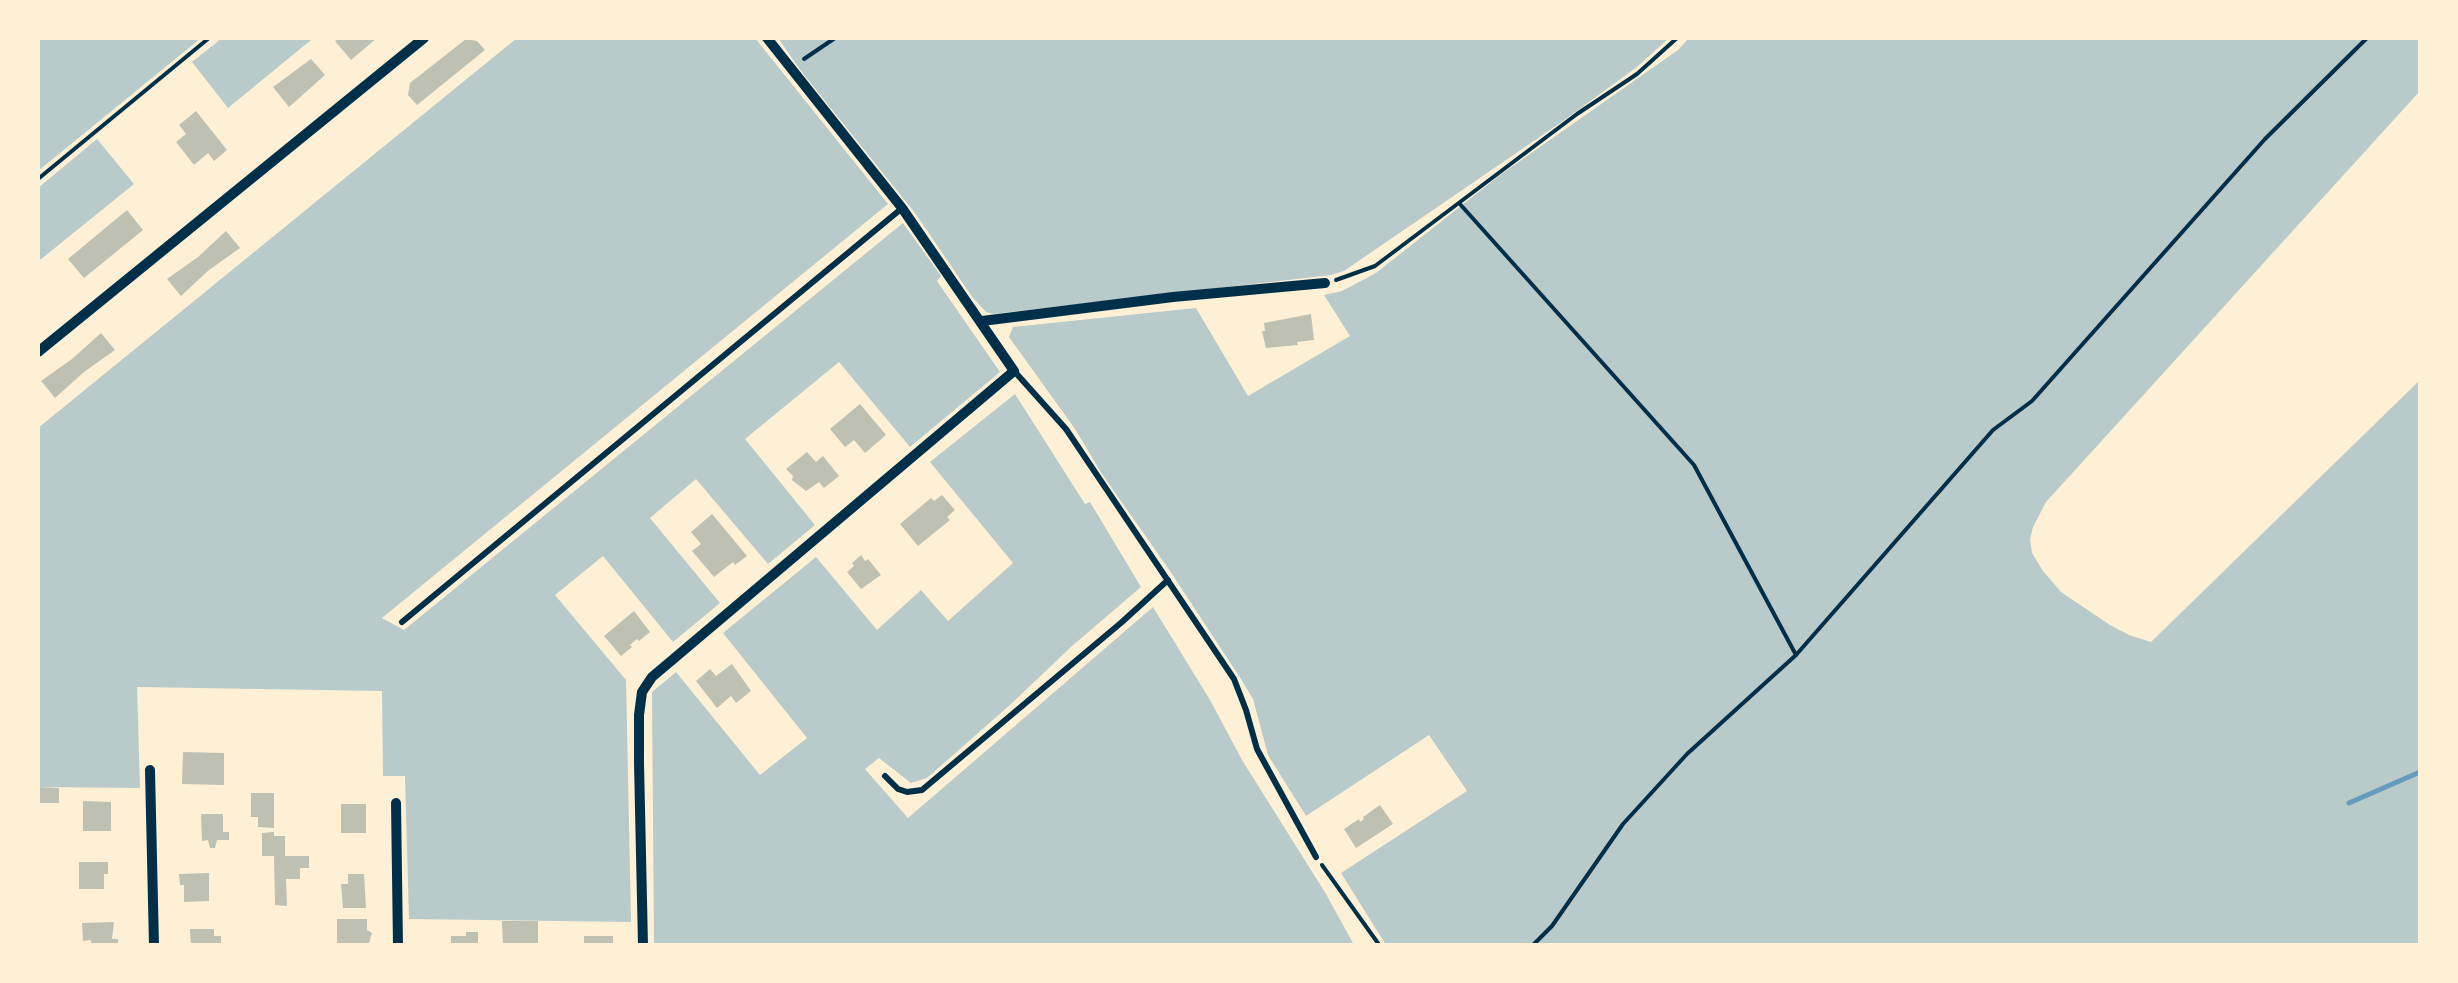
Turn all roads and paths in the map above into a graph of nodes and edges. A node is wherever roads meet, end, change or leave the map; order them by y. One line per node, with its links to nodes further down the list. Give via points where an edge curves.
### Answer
1 (209, 38): 8 (path)
2 (424, 38): 13 (street)
3 (767, 38): 7 (street)
4 (835, 38): 7 (path)
5 (1677, 38): 9 (path, via 1638,74)
6 (2367, 38): 17 (path, via 2266,139 2032,402 1993,430)
7 (792, 67): 10 (street)
8 (38, 179)
9 (1458, 203): 11 (path, via 1375,266); 17 (path, via 1694,465)
10 (902, 208): 12 (street); 16 (lane)
11 (1325, 283): 12 (street)
12 (982, 321): 14 (street)
13 (38, 352)
14 (1014, 371): 15 (lane, via 1066,429); 24 (street, via 642,692)
15 (1168, 580): 19 (lane, via 922,790 898,789); 21 (lane, via 1234,679 1258,749)
16 (402, 622)
17 (1796, 656): 26 (path, via 1623,824)
18 (150, 770): 22 (street)
19 (885, 776)
20 (396, 803): 23 (street)
21 (1316, 857): 25 (path)
22 (154, 946)
23 (398, 946)
24 (643, 946)
25 (1380, 946)
26 (1532, 946)

